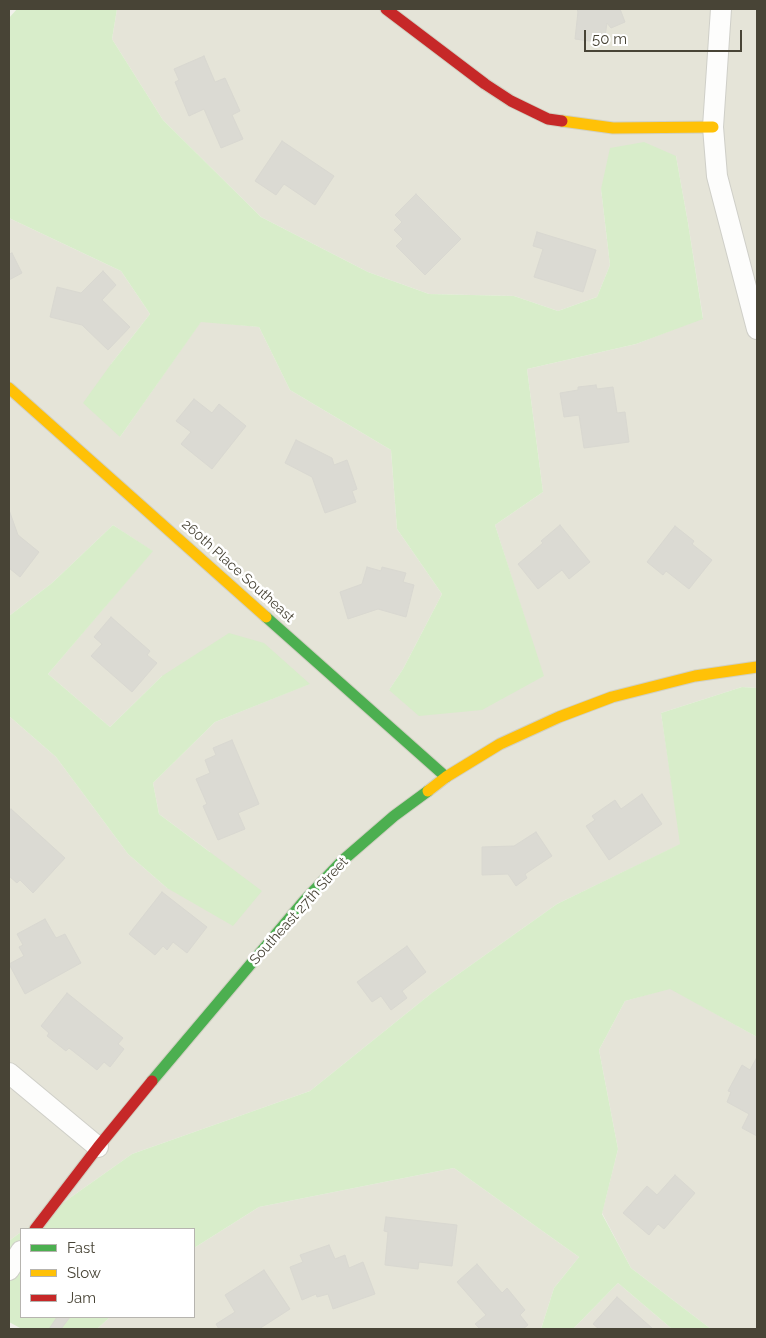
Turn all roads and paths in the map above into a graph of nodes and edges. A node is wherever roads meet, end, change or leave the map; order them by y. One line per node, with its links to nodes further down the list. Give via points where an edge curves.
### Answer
1 (386, 9): 3 (street, via 510,101 548,118 613,128)
2 (721, 9): 3 (street)
3 (713, 127): 4 (street, via 717,176)
4 (757, 329)
5 (9, 388): 7 (street, 260th Place Southeast)
6 (757, 667): 7 (street, Southeast 27th Street, via 695,676 612,697 558,716)
7 (446, 777): 9 (street, Southeast 27th Street, via 342,860 200,1023)
8 (9, 1073): 9 (street)
9 (98, 1147): 10 (street, Southeast 27th Street)
10 (36, 1228)
11 (20, 1252): 12 (street)
12 (9, 1270)

